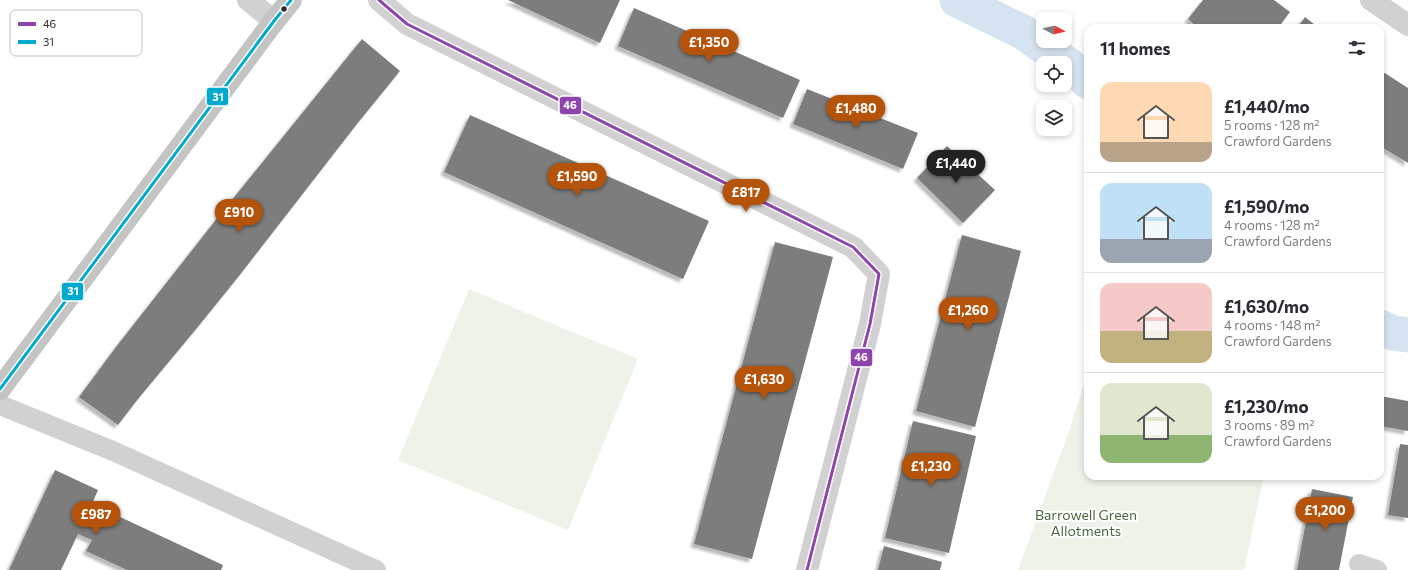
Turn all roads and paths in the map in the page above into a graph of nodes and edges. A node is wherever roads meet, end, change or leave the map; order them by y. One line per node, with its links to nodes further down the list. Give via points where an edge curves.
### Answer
1 (248, 0): 5 (street)
2 (291, 0): 5 (main road)
3 (379, 0): 10 (street, via 407,24 853,247 879,274 870,324)
4 (1371, 0): 6 (street)
5 (274, 21): 7 (main road)
6 (1408, 25)
7 (0, 389)
8 (0, 405): 9 (lane, via 113,451)
9 (376, 570)
10 (807, 570)

